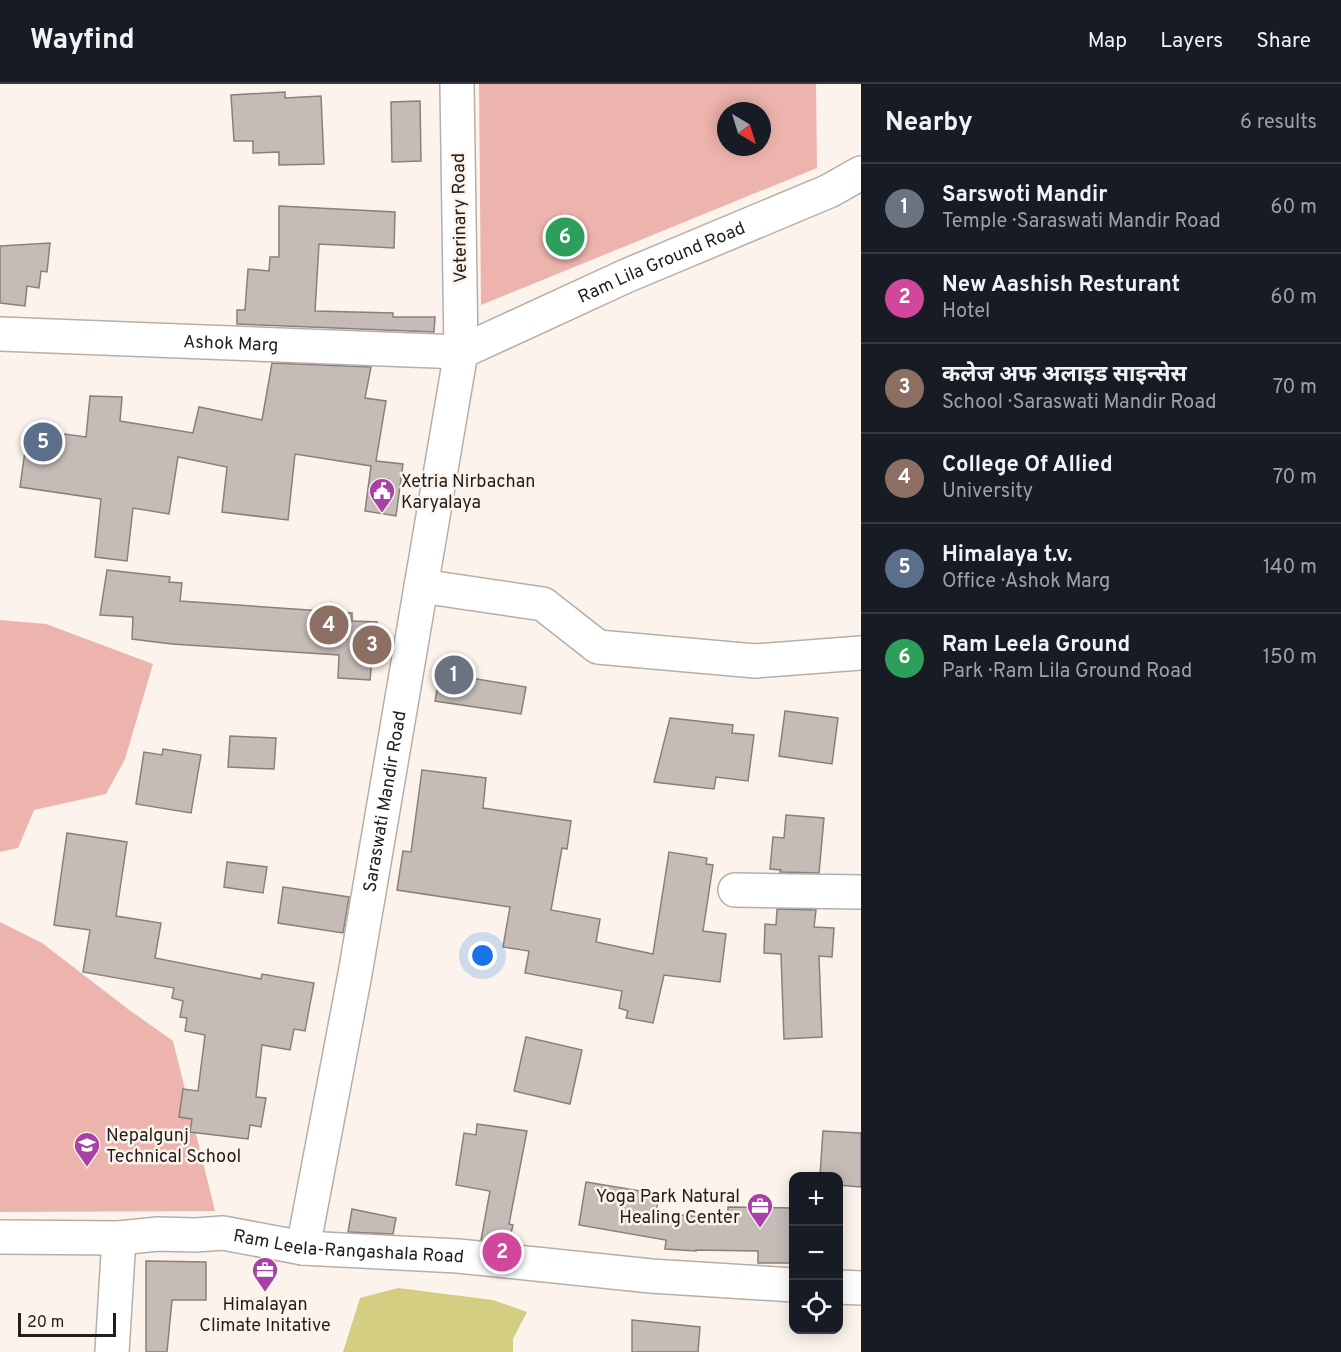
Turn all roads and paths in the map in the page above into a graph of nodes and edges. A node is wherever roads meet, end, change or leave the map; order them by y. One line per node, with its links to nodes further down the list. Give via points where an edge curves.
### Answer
1 (457, 84): 4 (street, Veterinary Road)
2 (861, 173): 4 (street, Ram Lila Ground Road, via 829,191 626,276)
3 (0, 334): 4 (street, Ashok Marg)
4 (461, 352): 5 (street, Saraswati Mandir Road)
5 (421, 586): 6 (street, via 543,604 598,647 755,661); 11 (street, Saraswati Mandir Road, via 355,974)
6 (861, 653)
7 (735, 890): 8 (street)
8 (861, 892)
9 (0, 1237): 10 (street, Ram Leela-Rangashala Road)
10 (119, 1238): 11 (street, Ram Leela-Rangashala Road, via 223,1233); 15 (street)
11 (303, 1248): 12 (street, Ram Leela-Rangashala Road, via 458,1256 651,1276)
12 (789, 1285)
13 (843, 1287): 14 (street)
14 (861, 1288)
15 (112, 1352)

